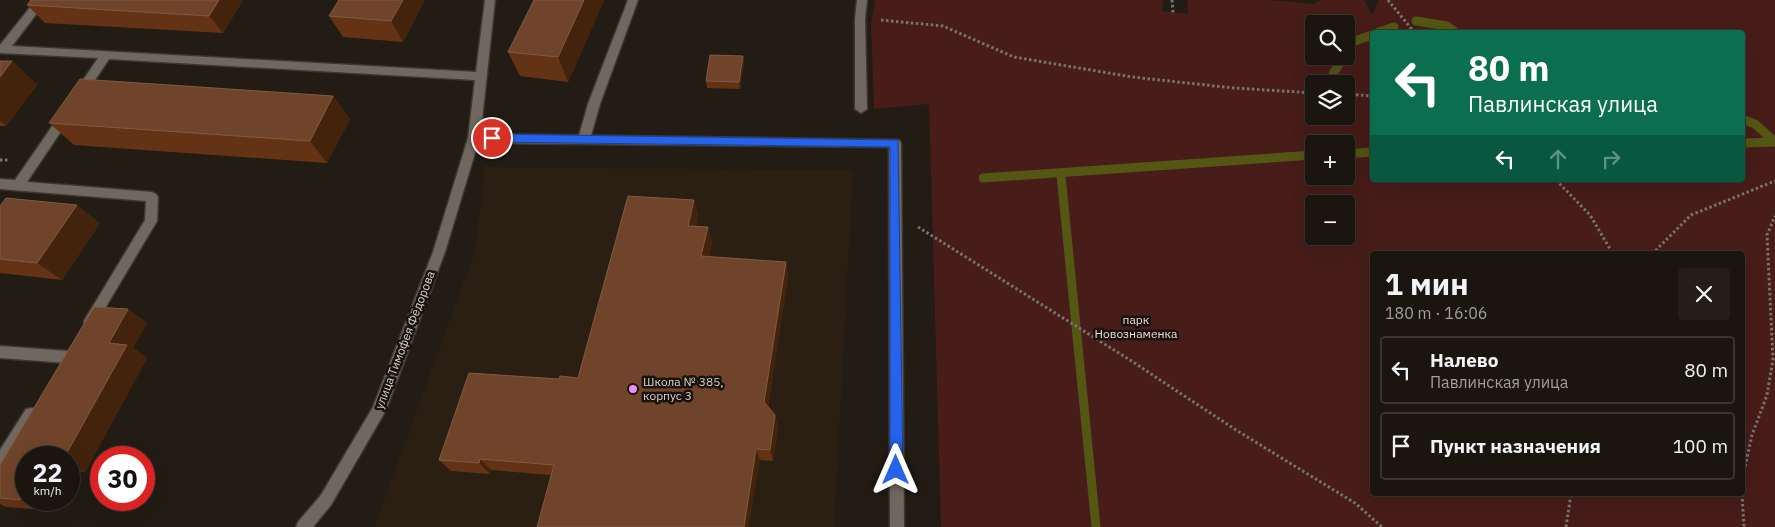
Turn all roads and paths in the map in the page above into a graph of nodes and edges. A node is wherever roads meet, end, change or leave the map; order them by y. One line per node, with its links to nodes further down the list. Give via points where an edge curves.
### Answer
1 (42, 0): 10 (street)
2 (490, 0): 12 (street, улица Тимофея Фёдорова)
3 (633, 0): 18 (street)
4 (862, 0): 8 (street)
5 (1172, 0): 7 (path)
6 (1388, 0): 9 (path)
7 (1173, 13)
8 (860, 18): 13 (path, via 943,26 1014,57 1132,77); 16 (street)
9 (1412, 30)
10 (2, 49): 11 (street)
11 (106, 55): 12 (street); 22 (street)
12 (482, 76): 17 (street, улица Тимофея Фёдорова)
13 (1305, 92)
14 (1355, 95): 15 (path)
15 (1370, 96)
16 (861, 109)
17 (474, 138): 18 (street); 35 (street, улица Тимофея Фёдорова, via 439,252 379,410 326,500)
18 (584, 139): 23 (street, via 895,143)
19 (1775, 181): 26 (path, via 1691,215)
20 (1558, 182): 25 (path, via 1590,215)
21 (0, 184): 22 (street)
22 (18, 185): 27 (street, via 152,197 151,221)
23 (895, 201): 36 (street); 37 (path, via 912,224 1355,503)
24 (1775, 216): 32 (path, via 1768,235 1773,358 1767,396 1752,435)
25 (1611, 251)
26 (1655, 251)
27 (83, 332)
28 (0, 352): 29 (street, via 70,353)
29 (57, 373)
30 (36, 406): 31 (street)
31 (0, 462)
32 (1745, 467)
33 (1571, 496): 38 (path)
34 (1742, 496): 39 (path)
35 (303, 527)
36 (896, 527)
37 (1382, 527)
38 (1566, 527)
39 (1744, 527)

